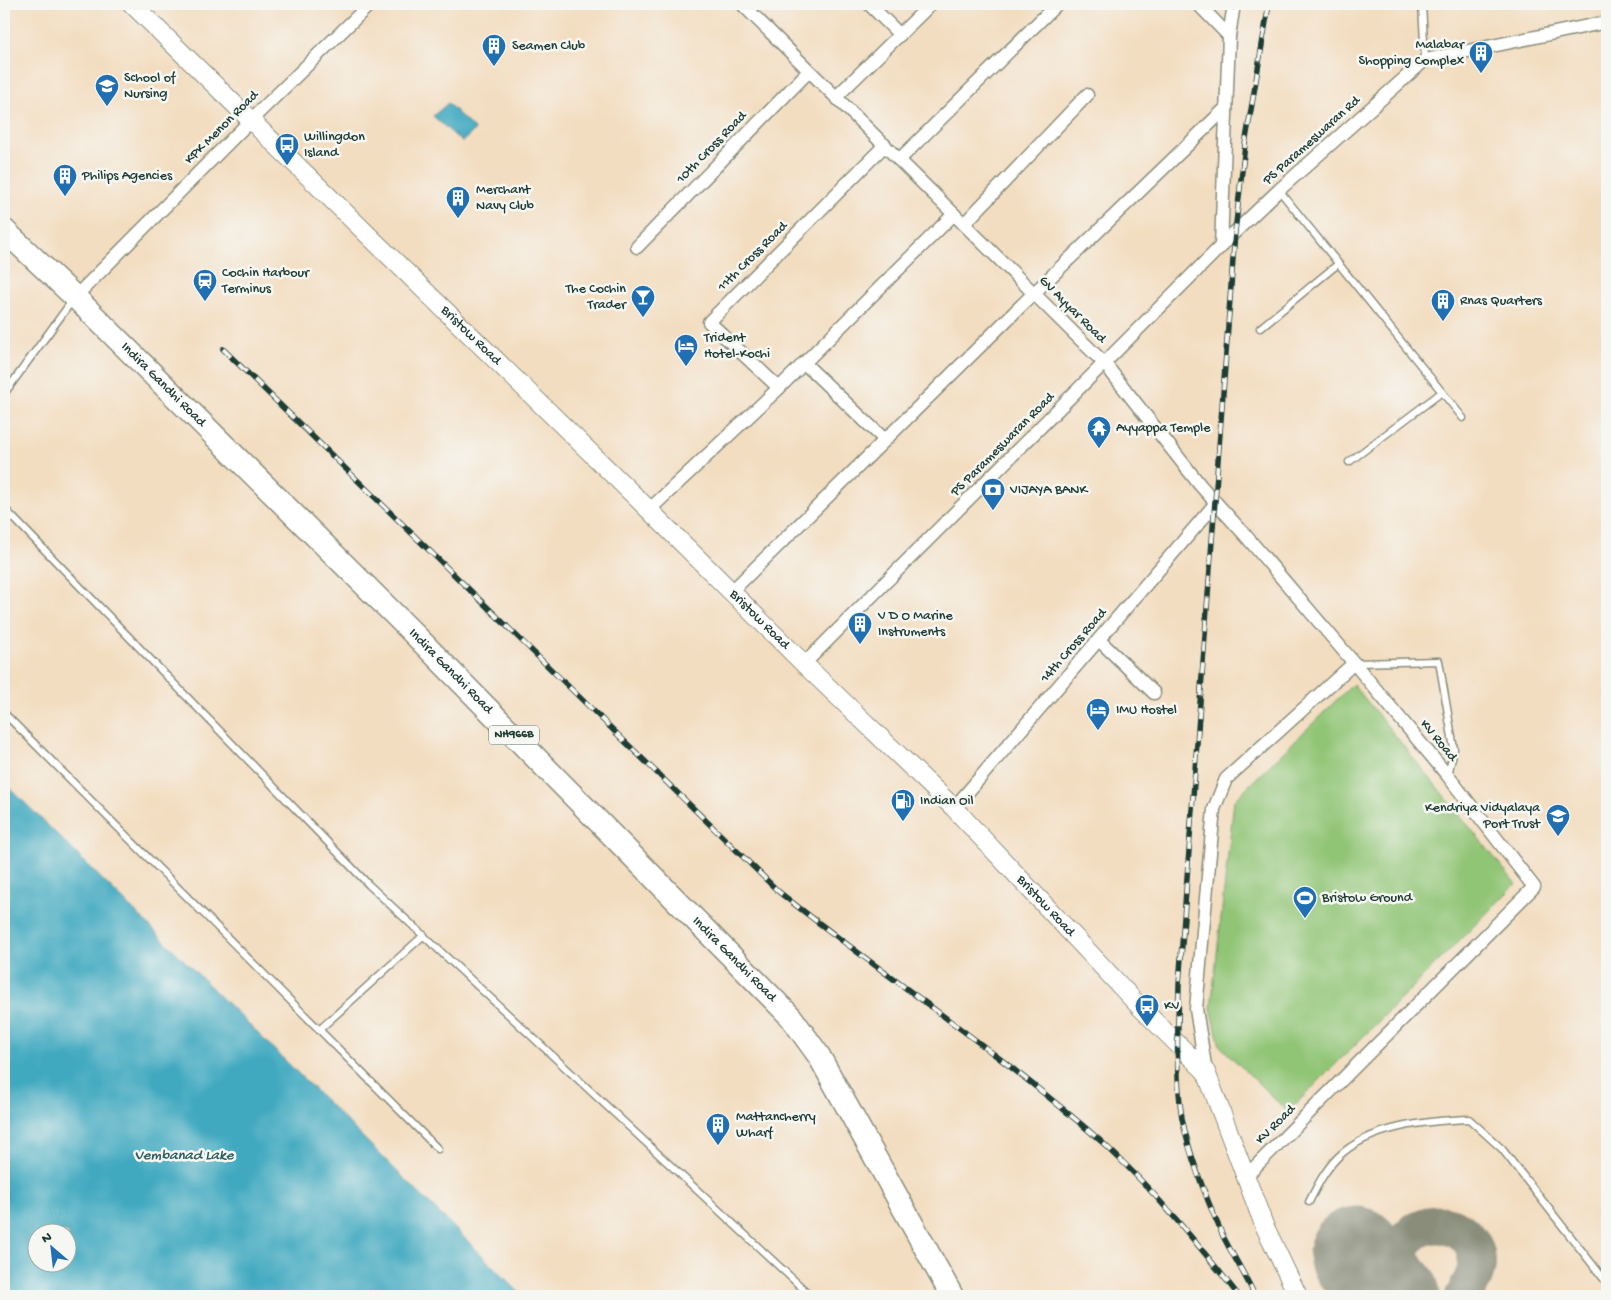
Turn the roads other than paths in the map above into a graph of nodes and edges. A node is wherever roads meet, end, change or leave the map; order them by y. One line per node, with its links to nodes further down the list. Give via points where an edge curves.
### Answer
1 (132, 4): 18 (street, Bristow Road)
2 (370, 4): 18 (street, KPK Menon Road)
3 (742, 4): 14 (street, GV Ayyar Road)
4 (869, 4): 11 (street)
5 (931, 4): 11 (street)
6 (1057, 4): 20 (street)
7 (1198, 4): 12 (street)
8 (1234, 4): 12 (street)
9 (1422, 4): 13 (lane)
10 (1607, 22): 13 (street)
11 (900, 35): 16 (street)
12 (1229, 36): 17 (street)
13 (1426, 60): 21 (street, PS Parameswaran Rd)
14 (809, 70): 16 (street, GV Ayyar Road); 26 (street, 10th Cross Road)
15 (1088, 95): 23 (street)
16 (836, 97): 19 (street, GV Ayyar Road)
17 (1226, 108): 25 (street); 28 (street)
18 (250, 121): 29 (street, KPK Menon Road); 41 (street, Bristow Road)
19 (885, 145): 20 (street, GV Ayyar Road); 33 (street, 11th Cross Road, via 710,322)
20 (899, 160): 22 (street, GV Ayyar Road)
21 (1279, 190): 25 (street, PS Parameswaran Rd); 27 (lane)
22 (954, 214): 23 (street, GV Ayyar Road); 31 (street)
23 (964, 224): 28 (street, GV Ayyar Road)
24 (4, 230): 29 (highway, Indira Gandhi Road / NH966B)
25 (1221, 246): 32 (street, PS Parameswaran Road)
26 (637, 247)
27 (1338, 264): 30 (lane); 34 (lane)
28 (1034, 293): 32 (street, GV Ayyar Road); 37 (street)
29 (75, 297): 35 (lane); 58 (highway, Indira Gandhi Road / NH966B, via 415,635 790,1017 819,1056)
30 (1260, 328)
31 (804, 363): 33 (street); 37 (street)
32 (1106, 364): 39 (street, GV Ayyar Road); 45 (street, PS Parameswaran Road)
33 (779, 388): 41 (street)
34 (1442, 392): 36 (lane); 38 (lane)
35 (4, 394)
36 (1462, 418)
37 (885, 440): 42 (street)
38 (1349, 462)
39 (1216, 503): 43 (street, 14th Cross Road); 44 (street, GV Ayyar Road)
40 (4, 508): 50 (lane, via 370,885)
41 (649, 510): 42 (street, Bristow Road)
42 (731, 592): 45 (street, Bristow Road)
43 (1099, 640): 46 (street); 49 (street, 14th Cross Road)
44 (1354, 663): 48 (street, KV Road); 48 (lane, via 1439,661 1454,749); 52 (street, via 1226,779 1214,809 1196,1009)
45 (804, 664): 49 (street, Bristow Road)
46 (1154, 693)
47 (4, 713): 51 (lane)
48 (1448, 776): 54 (street, KV Road, via 1534,887)
49 (954, 808): 52 (street, Bristow Road, via 1140,1007)
50 (424, 935): 51 (lane); 57 (lane)
51 (319, 1030): 53 (lane)
52 (1206, 1072): 54 (street, Bristow Road)
53 (438, 1149)
54 (1245, 1177): 59 (street, Bristow Road)
55 (1309, 1202): 56 (lane, via 1322,1176 1339,1156 1370,1136 1432,1121 1469,1119 1502,1149)
56 (1607, 1283)
57 (811, 1296)
58 (952, 1296)
59 (1298, 1296)

